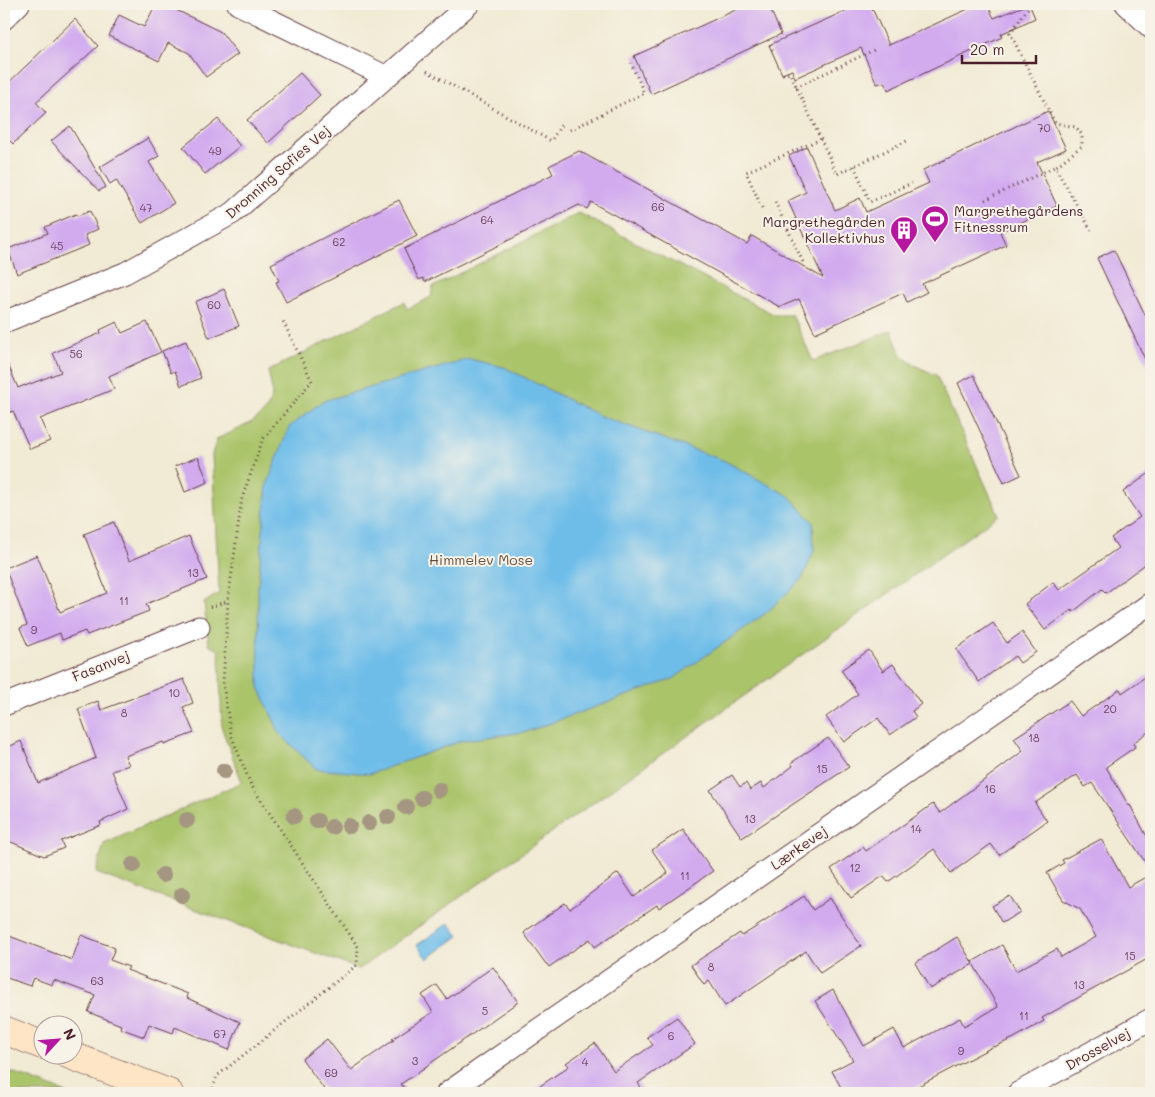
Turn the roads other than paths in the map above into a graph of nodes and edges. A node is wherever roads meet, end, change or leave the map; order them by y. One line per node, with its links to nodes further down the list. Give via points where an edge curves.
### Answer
1 (19, 4): 5 (street)
2 (238, 4): 7 (street)
3 (469, 4): 7 (street, Dronning Sofies Vej)
4 (1127, 4): 6 (street)
5 (4, 19)
6 (1151, 28)
7 (387, 77): 8 (street, Dronning Sofies Vej, via 233,213 125,273)
8 (4, 322)
9 (1151, 603): 17 (street, Lærkevej)
10 (202, 617): 11 (street, Fasanvej)
11 (4, 705)
12 (1151, 1019): 18 (street, Drosselvej)
13 (4, 1030): 14 (street)
14 (32, 1041)
15 (82, 1060): 16 (street)
16 (169, 1093)
17 (447, 1093)
18 (1018, 1093)

